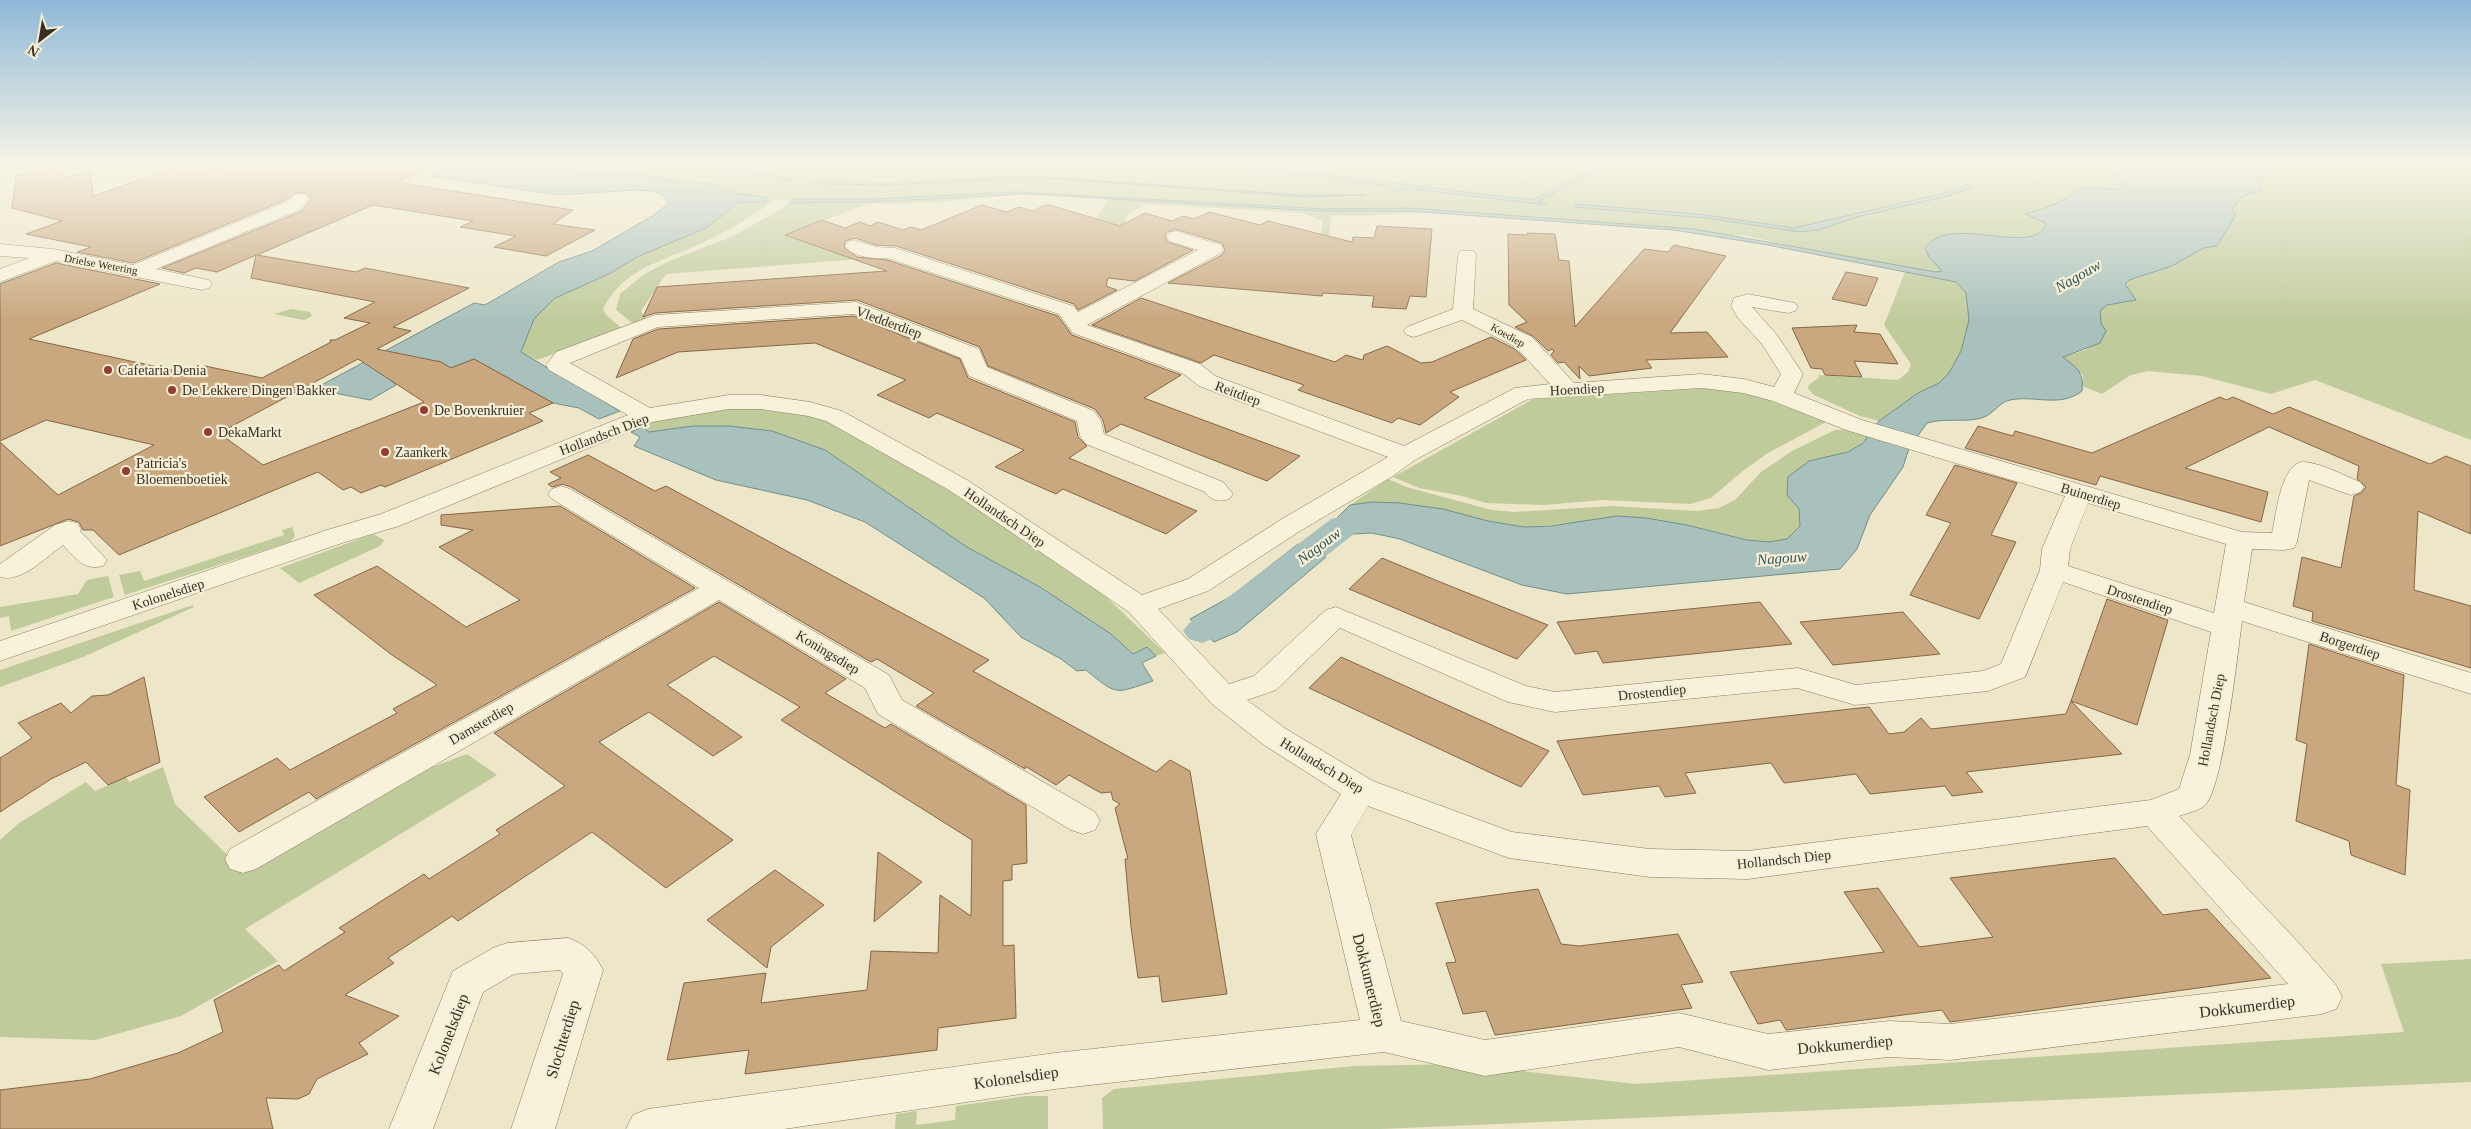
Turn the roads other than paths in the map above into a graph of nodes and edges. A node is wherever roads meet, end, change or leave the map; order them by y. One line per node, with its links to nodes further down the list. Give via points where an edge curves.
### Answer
1 (266, 217): 7 (street)
2 (1176, 237): 12 (street, via 1214,249)
3 (854, 246): 12 (street, Reitdiep, via 875,253 888,252 1066,310)
4 (0, 250): 5 (street, Drielse Wetering)
5 (54, 255): 7 (street, Drielse Wetering); 8 (street)
6 (1467, 255): 11 (street)
7 (136, 270): 9 (street, Drielse Wetering)
8 (0, 276)
9 (202, 284)
10 (1788, 307): 15 (street, via 1748,300 1741,302 1740,306 1762,329 1792,374)
11 (1463, 312): 13 (street); 14 (street, Koediep, via 1524,342)
12 (1076, 322): 17 (street, Reitdiep, via 1080,329 1192,369 1207,381)
13 (1414, 331)
14 (1567, 389): 15 (street, Hoendiep, via 1701,382 1744,386); 17 (street, Hoendiep, via 1523,393)
15 (1781, 396): 19 (street, Buinerdiep, via 1854,425)
16 (646, 416): 21 (street, Vledderdiep, via 557,364 564,357 654,321 856,308 971,354 977,371 1086,416 1095,439 1214,487); 22 (street, Hollandsch Diep, via 390,520); 28 (street, Hollandsch Diep, via 728,402 810,409 834,416 958,485)
17 (1406, 455): 28 (street, Hoendiep, via 1198,585)
18 (2351, 487): 23 (street, Buinerdiep, via 2304,469 2297,478 2284,542)
19 (2079, 492): 23 (street, Buinerdiep); 25 (street, Drostendiep, via 2056,549)
20 (561, 494): 27 (street, Koningsdiep)
21 (1220, 494)
22 (336, 536): 30 (street, Kolonelsdiep)
23 (2240, 540): 29 (street, Hollandsch Diep)
24 (93, 560): 26 (street, via 66,530)
25 (2054, 570): 29 (street, Drostendiep); 32 (street, Drostendiep, via 2014,670 1988,681 1855,695 1798,678 1556,702 1519,695 1336,616 1265,683)
26 (8, 571)
27 (720, 588): 35 (street, Koningsdiep, via 878,682 889,707); 36 (street, Damsterdiep)
28 (1139, 606): 32 (street, Hollandsch Diep)
29 (2228, 617): 31 (street, Borgerdiep); 34 (street, Hollandsch Diep, via 2206,755 2193,797)
30 (0, 651)
31 (2471, 684)
32 (1223, 697): 33 (street, Hollandsch Diep, via 1276,737)
33 (1361, 790): 34 (street, Hollandsch Diep, via 1509,846 1650,863 1748,865); 38 (street, Dokkumerdiep, via 1333,834)
34 (2155, 812): 38 (street, Dokkumerdiep, via 2322,997 1950,1042 1889,1039 1768,1052 1679,1030 1486,1058)
35 (1082, 821)
36 (243, 858)
37 (568, 954): 39 (street, Kolonelsdiep, via 506,959 467,982); 40 (street, Slochterdiep, via 584,970)
38 (1384, 1036): 41 (street, Kolonelsdiep, via 1055,1071)
39 (411, 1129)
40 (533, 1129)
41 (648, 1129)

